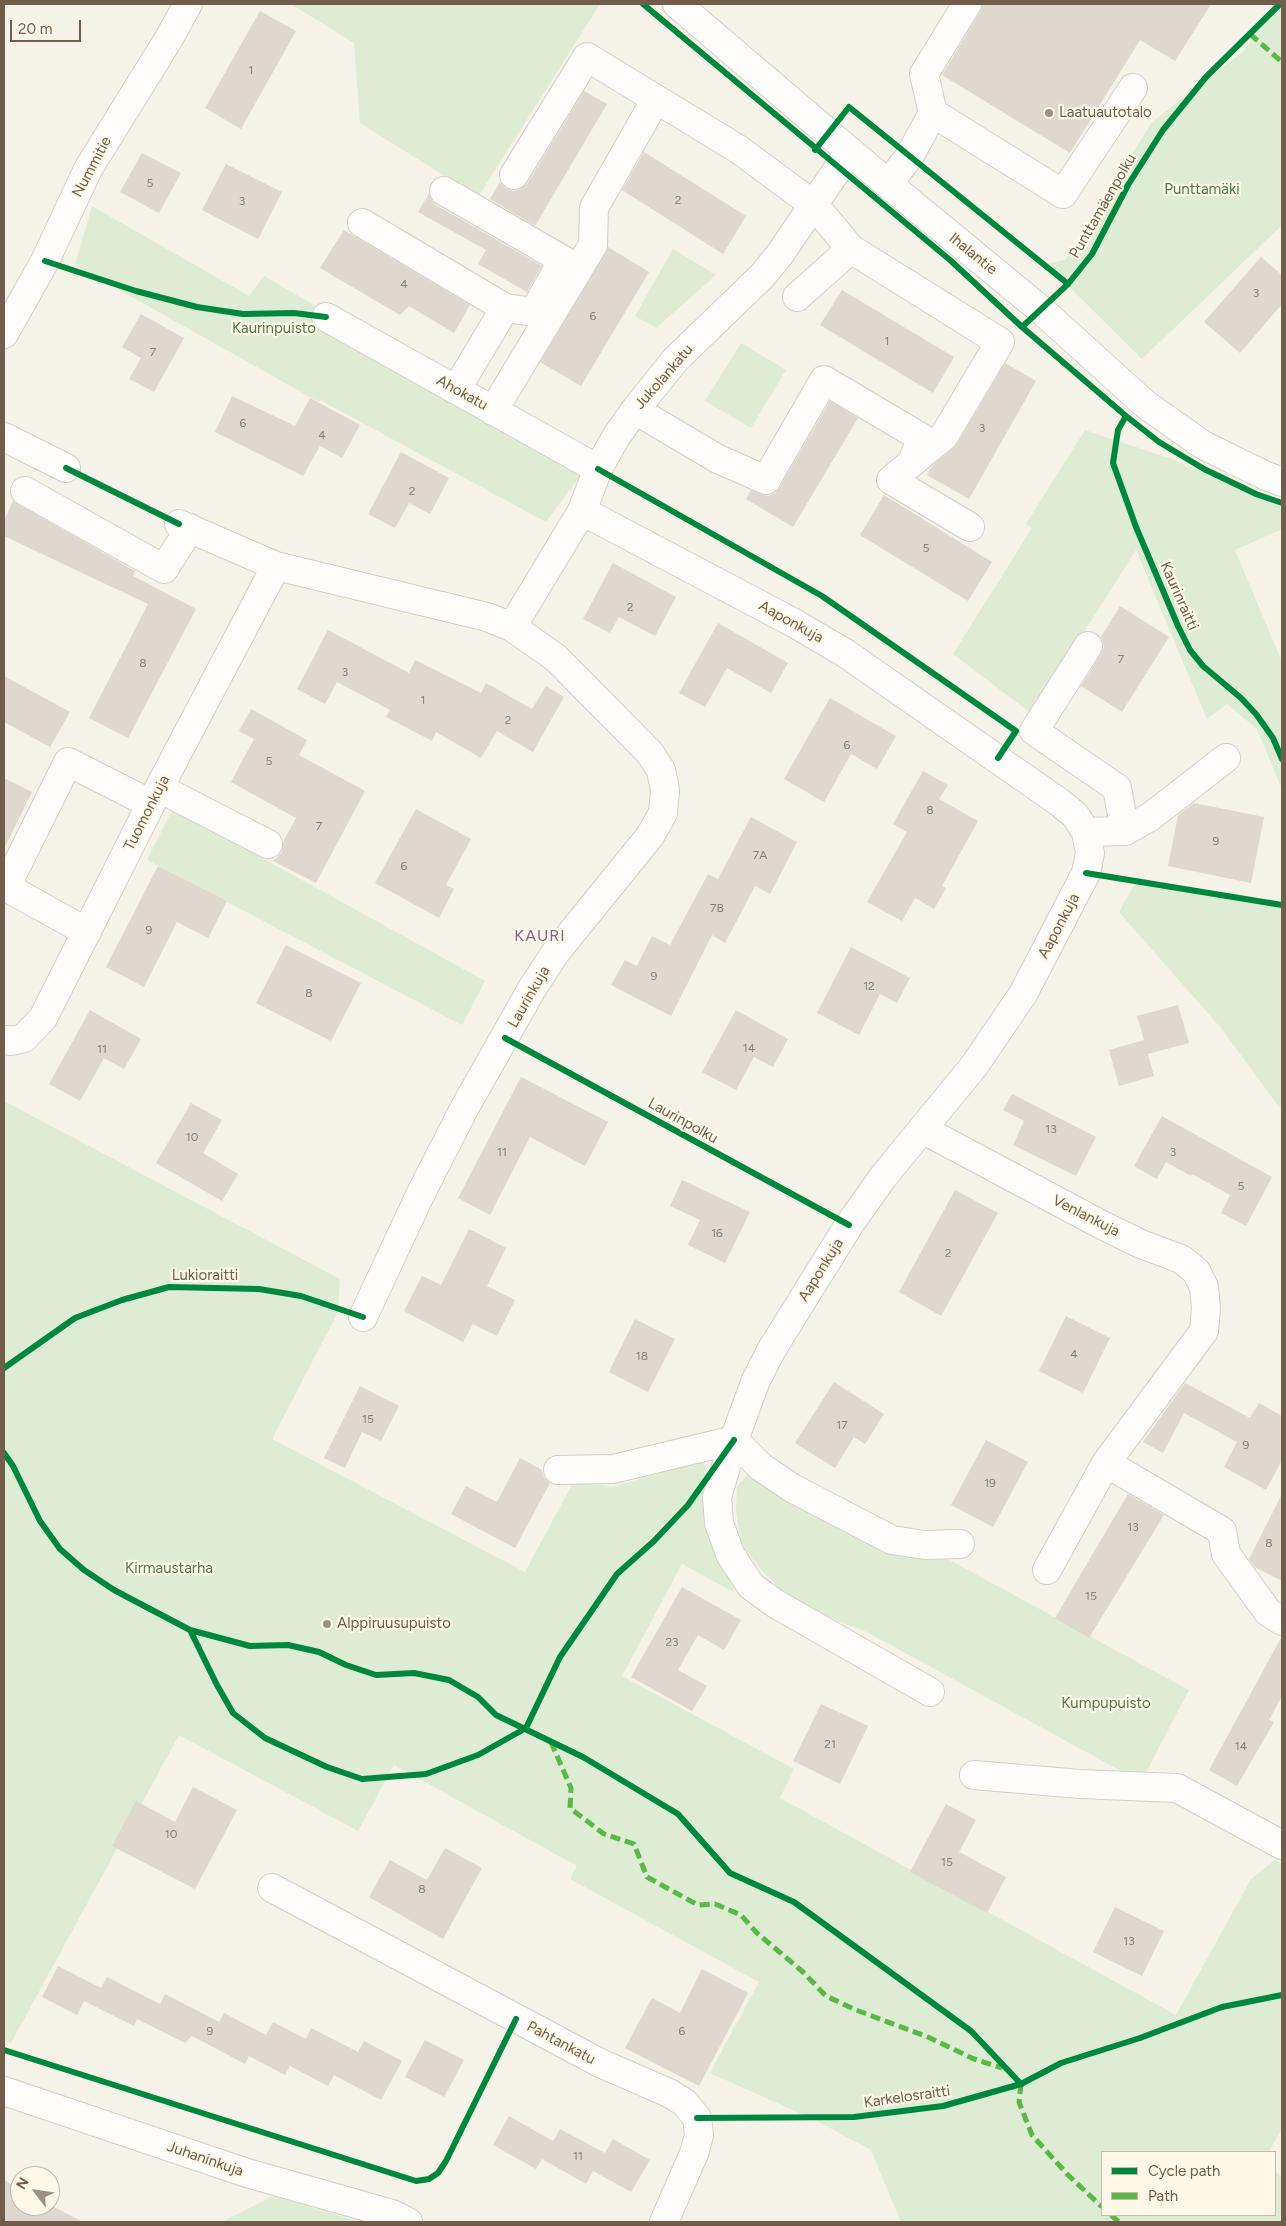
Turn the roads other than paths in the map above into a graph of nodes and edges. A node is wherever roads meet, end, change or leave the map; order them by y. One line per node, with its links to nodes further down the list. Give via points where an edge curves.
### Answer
1 (188, 4): 17 (street, Nummitie, via 88,169 45,261)
2 (677, 4): 7 (street, Ihalantie)
3 (967, 4): 6 (street, via 924,74)
4 (1133, 88): 6 (street, via 1063,194)
5 (656, 99): 8 (street, via 587,57); 11 (street, via 738,149); 20 (street, via 594,208 593,245)
6 (933, 112): 9 (street, via 908,158)
7 (850, 151): 9 (street, Ihalantie); 11 (street, Jukolankatu)
8 (514, 175)
9 (888, 184): 25 (street, Ihalantie, via 1040,309 1120,383 1174,426 1202,446)
10 (444, 191): 15 (street, via 563,260 534,312)
11 (814, 206): 13 (street); 19 (street, Jukolankatu, via 763,275 675,360)
12 (362, 223): 15 (street)
13 (851, 249): 14 (street); 22 (street, via 1000,342 944,436)
14 (796, 297)
15 (505, 308): 18 (street)
16 (326, 316): 18 (street, Ahokatu)
17 (4, 334)
18 (456, 390): 20 (street, Ahokatu)
19 (635, 410): 22 (street, via 718,459 766,480 824,380 922,438); 24 (street, Jukolankatu)
20 (493, 411): 24 (street, Ahokatu)
21 (4, 437): 23 (street)
22 (912, 462): 28 (street, via 891,480)
23 (66, 468)
24 (598, 470): 27 (street, Jukolankatu)
25 (1282, 482)
26 (25, 491): 29 (street, Laurinkuja, via 164,569 184,526)
27 (582, 511): 30 (street, Jukolankatu); 35 (street, Aaponkuja, via 845,653 1060,802 1075,815)
28 (970, 527)
29 (276, 566): 30 (street, Laurinkuja); 33 (street, Tuomonkuja)
30 (512, 627): 40 (street, Laurinkuja, via 556,658 649,752 661,770 665,790 663,813 632,860 556,952 533,986 430,1174)
31 (1088, 646): 34 (street, via 1034,731 1117,788)
32 (1226, 758): 34 (street, via 1150,817)
33 (155, 796): 36 (street); 37 (street, Tuomonkuja); 37 (street, via 68,762 63,771 6,887)
34 (1125, 831): 35 (street)
35 (1086, 832): 39 (street, Aaponkuja, via 1090,853 1086,873 1023,994 974,1066)
36 (268, 844)
37 (87, 932): 38 (street, Tuomonkuja, via 43,1018 24,1038 12,1042)
38 (4, 1040)
39 (922, 1129): 41 (street, Aaponkuja, via 849,1226 772,1349 756,1380); 42 (street, Venlankuja, via 1102,1225 1181,1260 1196,1271 1204,1287 1204,1331)
40 (363, 1317)
41 (734, 1440): 43 (street, via 613,1469); 44 (street, via 761,1467 792,1488 892,1540 925,1545); 47 (street, Aaponkuja, via 717,1497 719,1523 730,1554 751,1586 776,1604)
42 (1106, 1463): 45 (street); 46 (street, via 1222,1531 1226,1554 1268,1612)
43 (558, 1470)
44 (960, 1544)
45 (1047, 1570)
46 (1282, 1622)
47 (930, 1692)
48 (974, 1775): 49 (street, via 1176,1788)
49 (1282, 1845)
50 (272, 1888): 53 (street, Pahtankatu, via 584,2055 685,2103 697,2118 699,2134 695,2152)
51 (4, 2091): 52 (street, Juhaninkuja, via 247,2173 392,2214)
52 (408, 2222)
53 (664, 2222)

